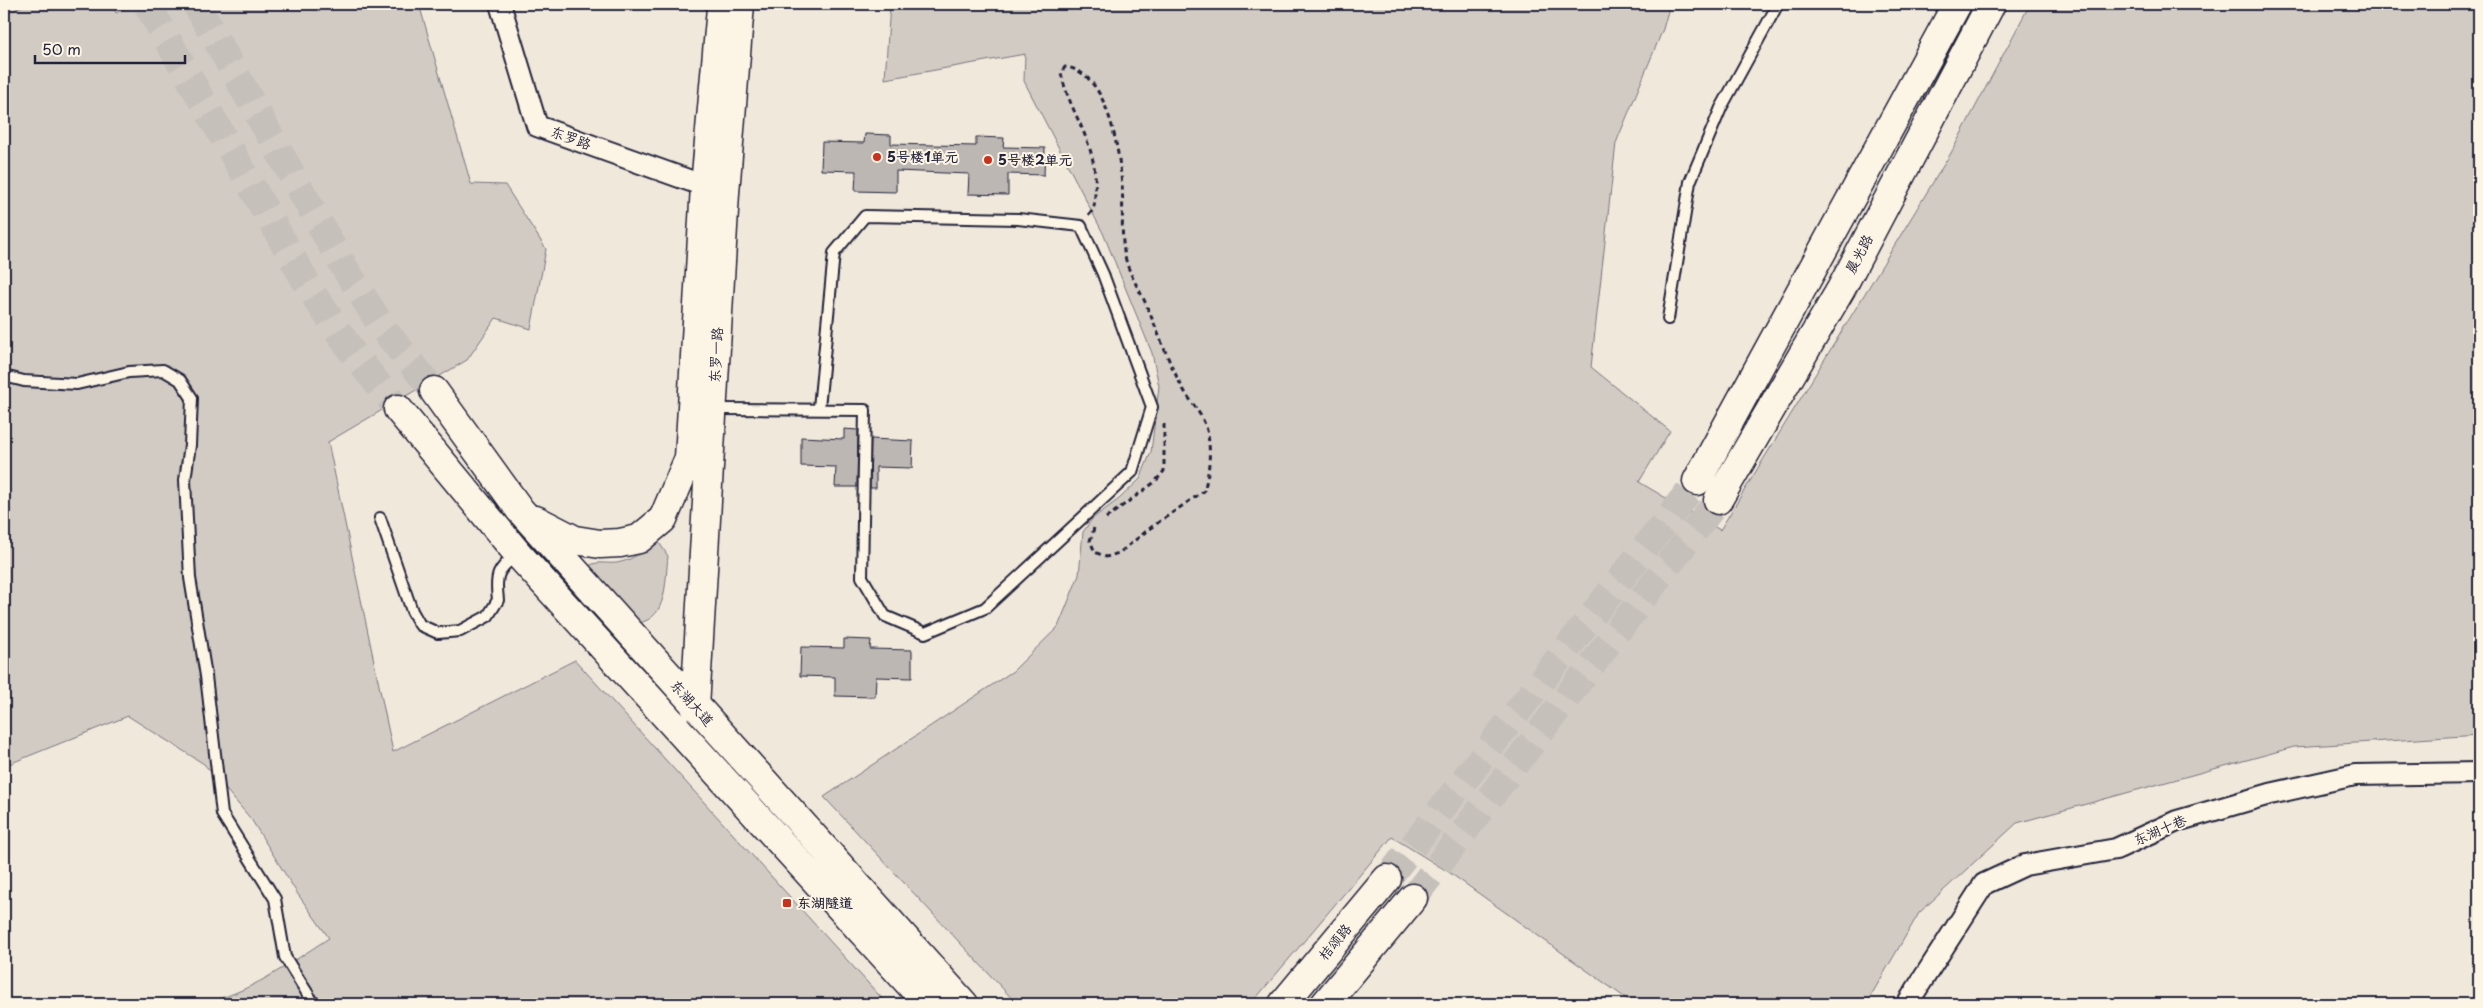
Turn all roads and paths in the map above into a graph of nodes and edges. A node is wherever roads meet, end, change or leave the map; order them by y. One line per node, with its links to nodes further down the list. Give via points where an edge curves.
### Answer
1 (500, 4): 7 (street, 东罗路, via 537,126)
2 (721, 4): 7 (main road, 东罗一路)
3 (740, 4): 7 (main road, 东罗一路)
4 (1778, 4): 8 (lane, via 1721,108 1690,182)
5 (1957, 4): 14 (main road)
6 (1991, 4): 15 (main road, 晨光路, via 1841,289)
7 (715, 190): 13 (main road, 东罗一路); 16 (main road, 东罗一路, via 689,458 662,519 639,539 600,544 576,540)
8 (1668, 319)
9 (4, 376): 23 (lane, via 24,381 77,384 129,372 163,370 180,380 192,398 185,480 190,578 222,814 274,899 285,957)
10 (434, 391): 16 (main road, 东湖大道)
11 (819, 408): 11 (lane, via 866,410 862,578 885,616 925,632 984,608 1132,472 1152,407 1103,274 1081,226 1018,219 865,216 834,253); 13 (lane)
12 (398, 409): 18 (main road)
13 (714, 409): 19 (main road, 东罗一路)
14 (1696, 481)
15 (1718, 500)
16 (520, 510): 19 (main road, 东湖大道)
17 (380, 518): 18 (lane, via 412,611 420,625 438,632 460,631 488,616 498,600 496,579 499,572)
18 (518, 554): 24 (main road)
19 (695, 707): 25 (main road, 东湖大道)
20 (2479, 774): 28 (street, 东湖十巷, via 2355,775 2270,794 2177,822 2116,849 2026,865 1984,884)
21 (1387, 879): 26 (main road, 桔颂路)
22 (1413, 898): 27 (main road)
23 (314, 1004)
24 (928, 1004)
25 (964, 1004)
26 (1283, 1004)
27 (1325, 1004)
28 (1907, 1004)

